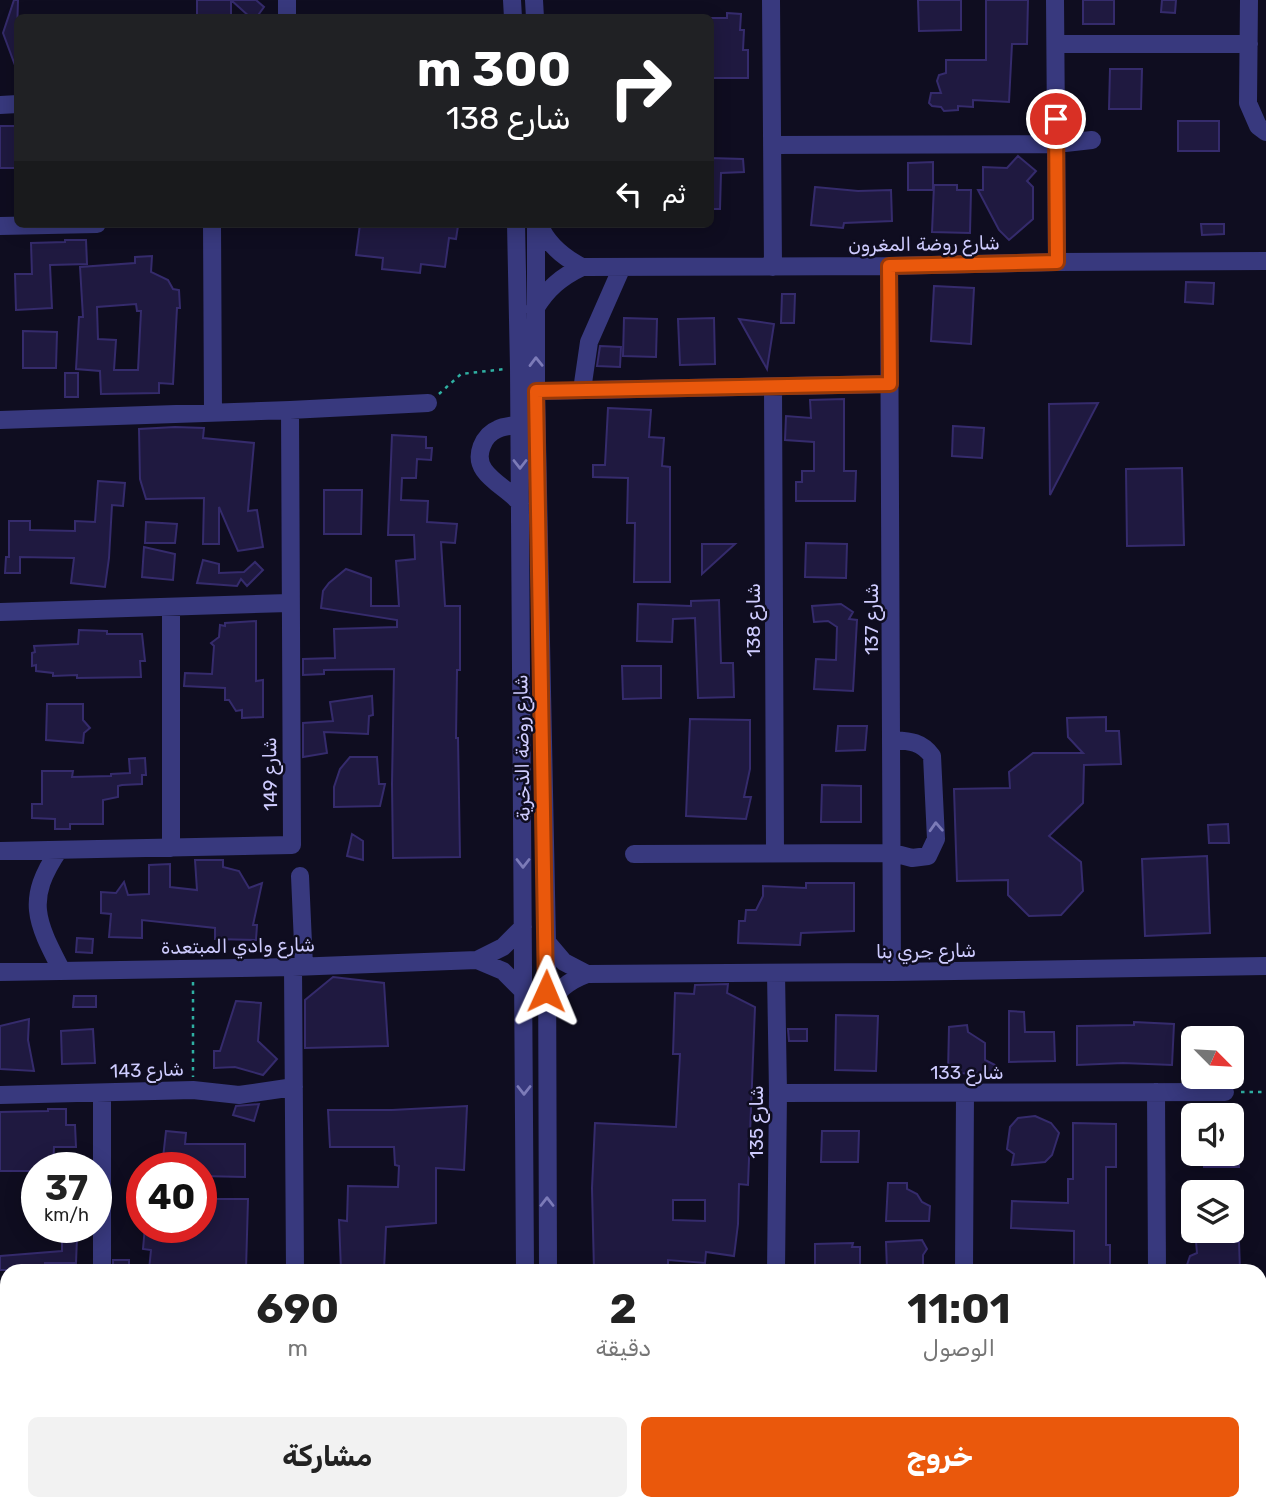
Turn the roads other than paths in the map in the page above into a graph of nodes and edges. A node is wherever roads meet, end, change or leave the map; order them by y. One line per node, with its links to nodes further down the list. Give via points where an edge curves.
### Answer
1 (771, 0): 9 (street)
2 (1055, 0): 4 (street)
3 (1249, 0): 5 (street)
4 (1056, 44): 5 (street); 8 (street)
5 (1249, 44): 6 (street, via 1248,103 1258,126)
6 (1266, 132)
7 (1091, 140): 8 (street)
8 (1056, 144): 9 (street); 15 (street)
9 (772, 145): 19 (street)
10 (212, 228): 27 (street)
11 (516, 228): 29 (street, شارع روضة الذخرية)
12 (537, 228): 20 (street, شارع روضة الذخرية)
13 (540, 228): 17 (street, via 558,252)
14 (1266, 261): 15 (street, شارع روضة المغرون)
15 (1057, 262): 16 (street, شارع روضة المغرون)
16 (889, 266): 19 (street, شارع روضة المغرون); 21 (street, شارع 137)
17 (582, 267): 18 (street, شارع روضة المغرون); 20 (street, via 550,288)
18 (622, 267): 19 (street, شارع روضة المغرون); 23 (street, via 589,342)
19 (773, 267)
20 (535, 309): 24 (street, شارع روضة الذخرية, one-way to 20)
21 (890, 384): 22 (street); 34 (street, شارع 137)
22 (773, 387): 23 (street); 38 (street, شارع 138)
23 (582, 390): 24 (street)
24 (536, 391): 43 (street, شارع روضة الذخرية)
25 (428, 403): 26 (street)
26 (290, 411): 27 (street); 31 (street, شارع 149)
27 (213, 412): 28 (street)
28 (0, 420)
29 (520, 424): 30 (street, شارع روضة الذخرية, one-way to 30); 30 (street, via 491,433 480,449 479,460)
30 (520, 503): 42 (street, شارع روضة الذخرية, one-way to 42)
31 (289, 603): 32 (street); 35 (street, شارع 149, via 292,845)
32 (171, 607): 33 (street); 35 (street)
33 (0, 611)
34 (892, 740): 39 (street, شارع 137); 39 (street, one-way to 34, via 928,856 936,839 932,756 917,742)
35 (171, 848): 36 (street, شارع 149)
36 (58, 850): 37 (street, شارع 149); 47 (street, via 47,867 37,904 39,924)
37 (0, 851)
38 (775, 852): 39 (street); 40 (street)
39 (893, 853): 49 (street, شارع 137)
40 (634, 854)
41 (300, 876): 46 (street)
42 (523, 927): 44 (street, شارع وادي المبتعدة, via 503,947); 52 (street, شارع روضة الذخرية)
43 (547, 942): 51 (street, via 564,962); 53 (street, شارع روضة الذخرية)
44 (477, 960): 46 (street, شارع وادي المبتعدة); 52 (street, شارع وادي المبتعدة, via 503,971)
45 (1266, 965): 49 (street, شارع جري بنا)
46 (299, 967): 47 (street, شارع وادي المبتعدة); 54 (street)
47 (62, 971): 48 (street, شارع وادي المبتعدة)
48 (0, 972)
49 (892, 972): 50 (street, شارع جري بنا)
50 (776, 973): 51 (street, شارع جري بنا); 58 (street, شارع 135)
51 (587, 974): 53 (street, via 560,989)
52 (523, 992): 63 (street, شارع روضة الذخرية, one-way to 63)
53 (546, 1016): 64 (street, شارع روضة الذخرية, one-way to 53)
54 (294, 1087): 57 (street, شارع 143, via 239,1095 193,1090); 62 (street)
55 (1156, 1092): 56 (street, شارع 133); 59 (street, شارع 133); 67 (street)
56 (1225, 1092)
57 (102, 1093): 60 (street, شارع 143); 61 (street)
58 (778, 1093): 59 (street, شارع 133); 65 (street, شارع 135)
59 (965, 1094): 66 (street)
60 (0, 1096)
61 (102, 1264)
62 (295, 1264)
63 (525, 1264)
64 (548, 1264)
65 (776, 1264)
66 (964, 1264)
67 (1157, 1264)

